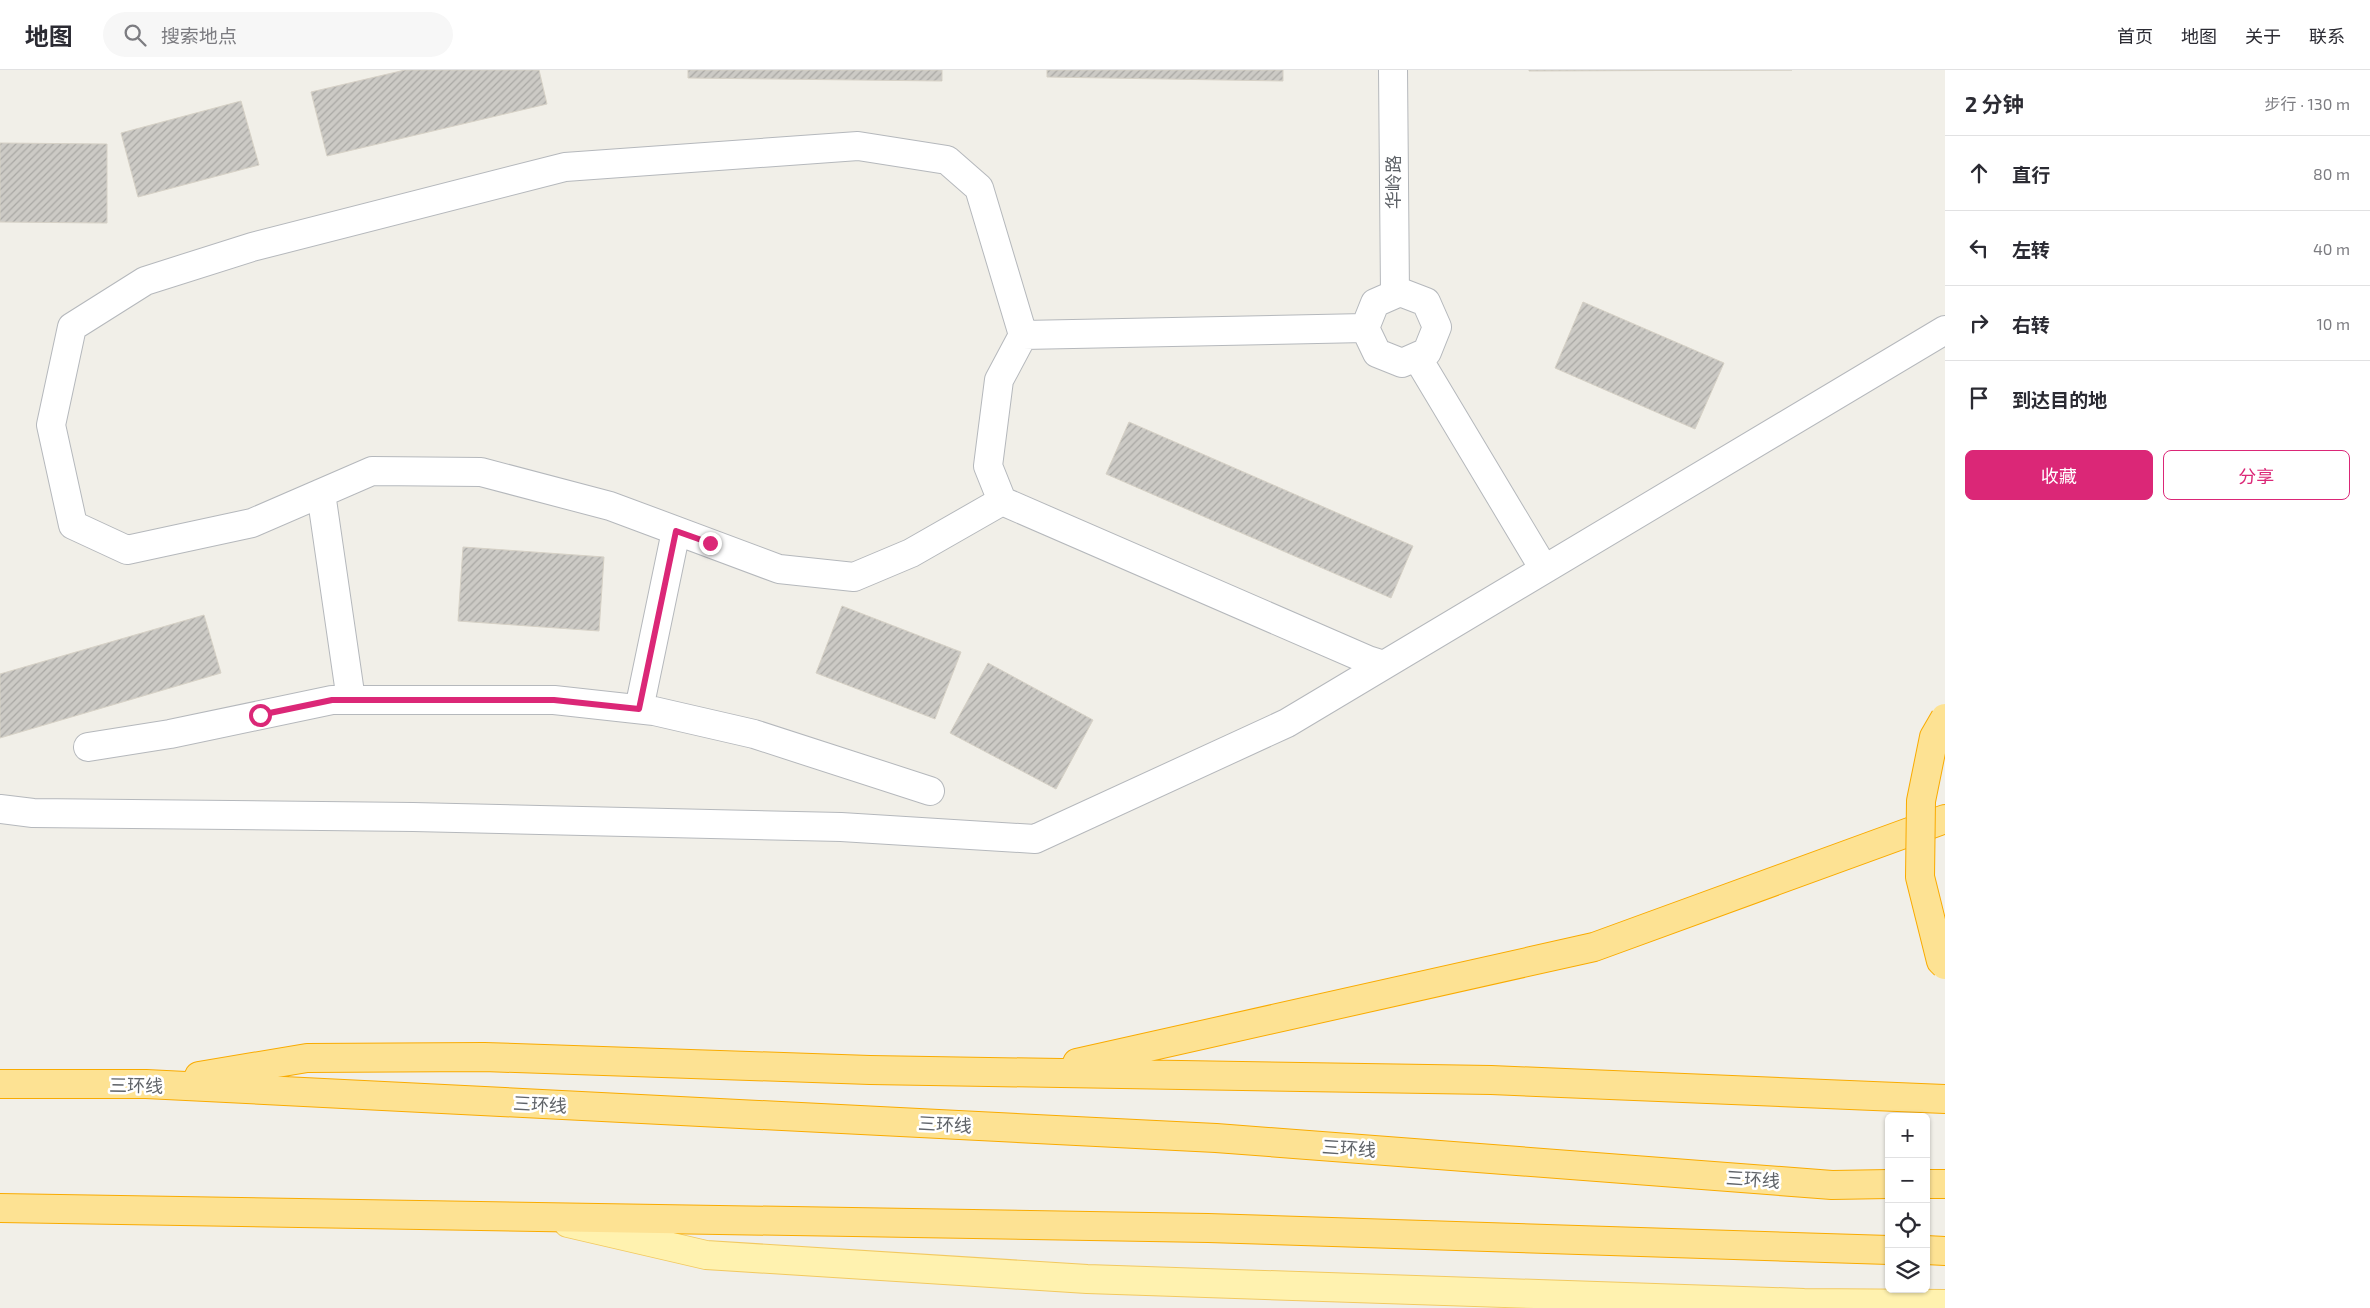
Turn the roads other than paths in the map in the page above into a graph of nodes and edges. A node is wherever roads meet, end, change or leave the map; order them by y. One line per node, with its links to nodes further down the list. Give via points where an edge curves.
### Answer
1 (1393, 70): 2 (street, 华岭路)
2 (1396, 294): 3 (street, via 1375,303); 6 (street, via 1400,292 1426,302 1437,327 1427,352)
3 (1366, 328): 5 (street); 6 (street, via 1376,354 1402,363)
4 (1945, 330): 10 (street)
5 (1023, 335): 7 (street, via 979,188 947,160 858,146 565,167 252,247 145,280 72,327 51,425 73,525 127,550 252,523); 8 (street, via 1000,380 988,466)
6 (1416, 357): 10 (street)
7 (320, 493): 9 (street, via 372,471 482,472 610,506); 12 (street)
8 (1002, 502): 9 (street, via 911,553 854,577 779,569); 11 (street)
9 (676, 531): 13 (street)
10 (1544, 569): 11 (street)
11 (1384, 665): 17 (street, via 1287,723 1035,839 841,827)
12 (351, 700): 13 (street, via 554,700); 15 (street, via 332,700 170,734)
13 (639, 709): 16 (street, via 754,734)
14 (1945, 718): 19 (highway, bridge, via 1934,737 1920,801 1920,877 1941,961)
15 (88, 747)
16 (930, 791)
17 (0, 809)
18 (1945, 818): 20 (highway, via 1594,947)
19 (1945, 964)
20 (1034, 1073): 22 (highway, via 484,1058 307,1058); 23 (highway, via 1491,1080)
21 (0, 1084): 22 (highway, 三环线)
22 (146, 1084): 24 (highway, 三环线, via 1216,1138 1832,1185)
23 (1945, 1100)
24 (1885, 1184)
25 (1930, 1184): 26 (highway)
26 (1945, 1184)
27 (0, 1208): 28 (highway)
28 (540, 1217): 29 (highway, via 1208,1228); 32 (main road, via 706,1255 1087,1279 1804,1303)
29 (1885, 1250)
30 (1930, 1250): 31 (highway)
31 (1945, 1250)
32 (1945, 1304)

